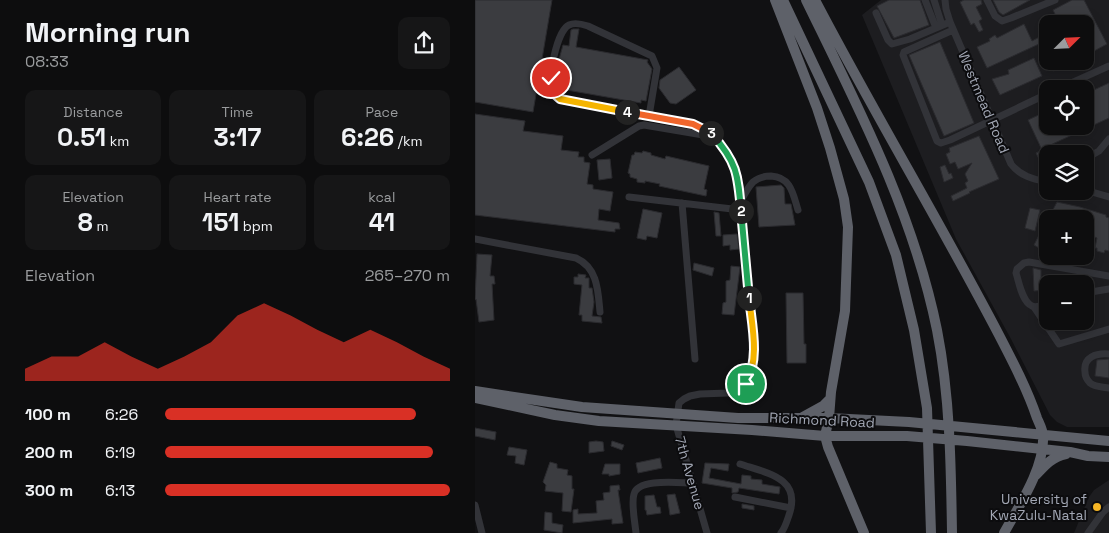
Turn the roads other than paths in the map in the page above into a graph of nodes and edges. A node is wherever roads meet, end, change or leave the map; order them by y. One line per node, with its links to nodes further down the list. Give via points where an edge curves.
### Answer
1 (775, 0): 43 (highway, via 831,148 848,228 847,291)
2 (783, 0): 66 (highway, via 869,182 895,255 914,330 927,408)
3 (806, 0): 67 (highway, via 890,177 925,281 944,377)
4 (815, 0): 48 (highway, via 975,290 1033,406)
5 (925, 0): 12 (street)
6 (934, 0): 12 (street)
7 (945, 0): 11 (street, Westmead Road)
8 (987, 0): 9 (street, via 995,16 1002,21)
9 (1055, 0)
10 (876, 13): 12 (street, via 892,44)
11 (950, 22): 12 (street); 13 (street, Westmead Road)
12 (939, 26)
13 (953, 30): 18 (street, Westmead Road); 18 (street, via 904,52 921,104 937,141 941,143)
14 (1109, 66): 15 (street)
15 (1078, 80)
16 (1039, 98): 18 (street)
17 (649, 116): 17 (street, via 564,101 555,96 551,85 559,36 569,24 588,26 653,58 657,68); 19 (street, via 693,124 708,130)
18 (991, 119): 23 (street, Westmead Road, via 1015,170)
19 (715, 138): 22 (street, via 644,125); 28 (street, via 735,165)
20 (1109, 140): 21 (street)
21 (1094, 154)
22 (592, 155)
23 (1039, 180)
24 (1094, 192): 26 (street)
25 (629, 197): 27 (street)
26 (1109, 197)
27 (682, 203): 28 (street); 39 (street)
28 (740, 206): 29 (street, via 751,185 766,176 786,181); 44 (street, via 754,346 753,368 737,391 683,399)
29 (797, 210)
30 (475, 239): 36 (street, via 583,261 596,279)
31 (1109, 276): 35 (street, via 1024,263 1017,273 1025,299)
32 (1109, 289): 33 (street)
33 (1094, 292)
34 (1039, 306): 35 (street)
35 (1033, 307): 37 (street, via 1059,344)
36 (600, 312)
37 (1109, 329)
38 (1109, 354): 40 (street, via 1090,357 1084,368 1089,382)
39 (695, 359)
40 (1109, 388)
41 (475, 391): 44 (highway, Richmond Road, via 581,408)
42 (475, 398): 47 (highway, Richmond Road, via 599,422)
43 (830, 399): 45 (highway); 46 (highway)
44 (677, 413): 45 (highway, Richmond Road, via 738,418); 47 (street, 7th Avenue)
45 (802, 417): 46 (highway, Richmond Road)
46 (829, 418): 48 (highway, Richmond Road); 49 (highway)
47 (676, 425): 49 (highway, Richmond Road); 56 (street, 7th Avenue)
48 (1043, 434): 50 (highway, Richmond Road); 51 (highway)
49 (825, 436): 51 (highway, Richmond Road, via 907,436); 65 (highway)
50 (1109, 441)
51 (1043, 449): 52 (highway, Richmond Road); 55 (highway)
52 (1088, 456): 53 (highway, Richmond Road); 55 (highway, via 1065,454 1055,457)
53 (1109, 457)
54 (740, 464): 60 (street, via 775,476 788,485 792,494)
55 (1034, 478): 68 (highway)
56 (692, 483): 62 (street, via 651,483 636,490 633,500); 63 (street, 7th Avenue)
57 (735, 497): 60 (street)
58 (475, 505): 61 (street)
59 (1109, 507): 69 (street)
60 (791, 508): 64 (street)
61 (482, 533)
62 (636, 533)
63 (707, 533)
64 (781, 533)
65 (864, 533)
66 (931, 533)
67 (952, 533)
68 (1005, 533)
69 (1088, 533)

